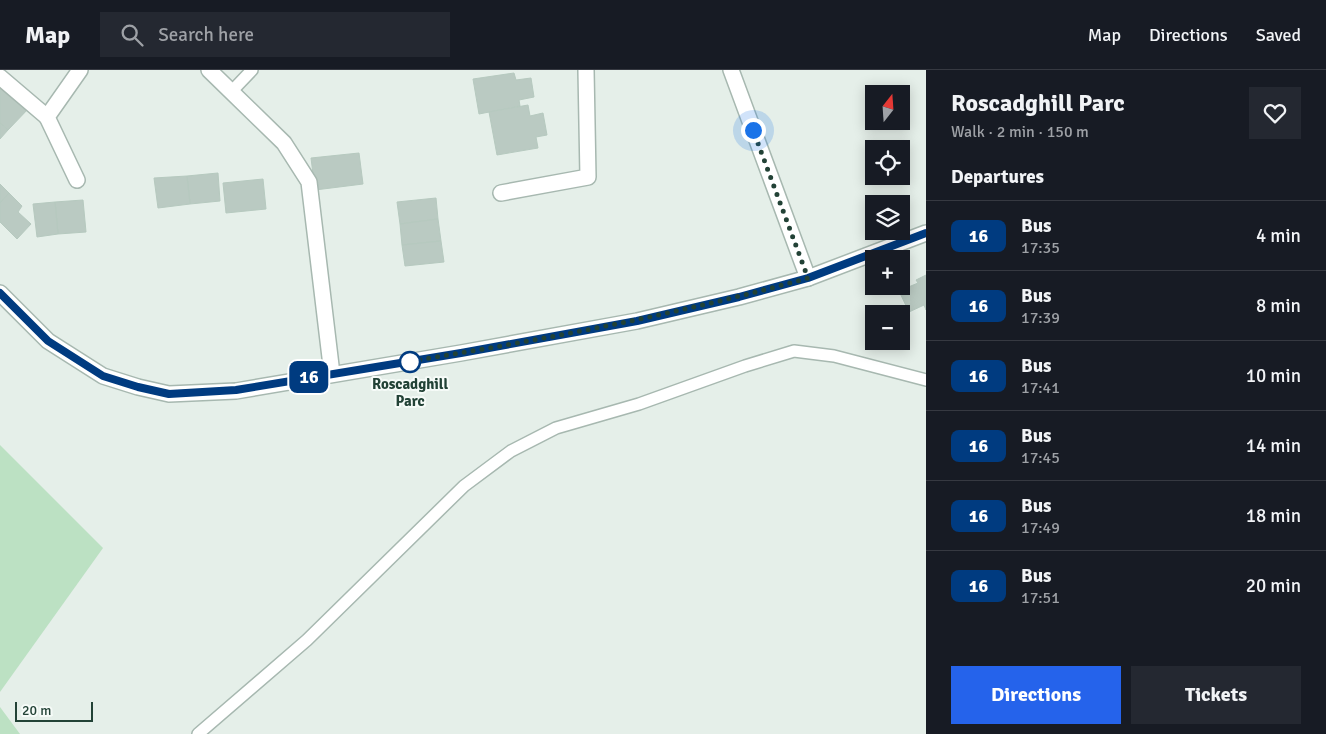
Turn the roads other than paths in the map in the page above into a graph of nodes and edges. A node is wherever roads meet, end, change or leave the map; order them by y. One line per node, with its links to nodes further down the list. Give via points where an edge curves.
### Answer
1 (80, 70): 8 (street)
2 (209, 70): 7 (street)
3 (252, 70): 7 (lane)
4 (586, 70): 10 (street, via 588,177)
5 (732, 70): 12 (street)
6 (0, 77): 8 (street)
7 (231, 92): 14 (street, via 284,143 309,182)
8 (48, 116): 9 (street)
9 (77, 180)
10 (501, 193)
11 (926, 233): 12 (street)
12 (808, 278): 14 (street, via 637,321)
13 (0, 293): 14 (street, via 48,341 103,376 138,387 169,394 236,390)
14 (332, 374)
15 (926, 380): 16 (lane, via 834,356 794,352 556,428 511,451 464,486 307,640)
16 (198, 734)

